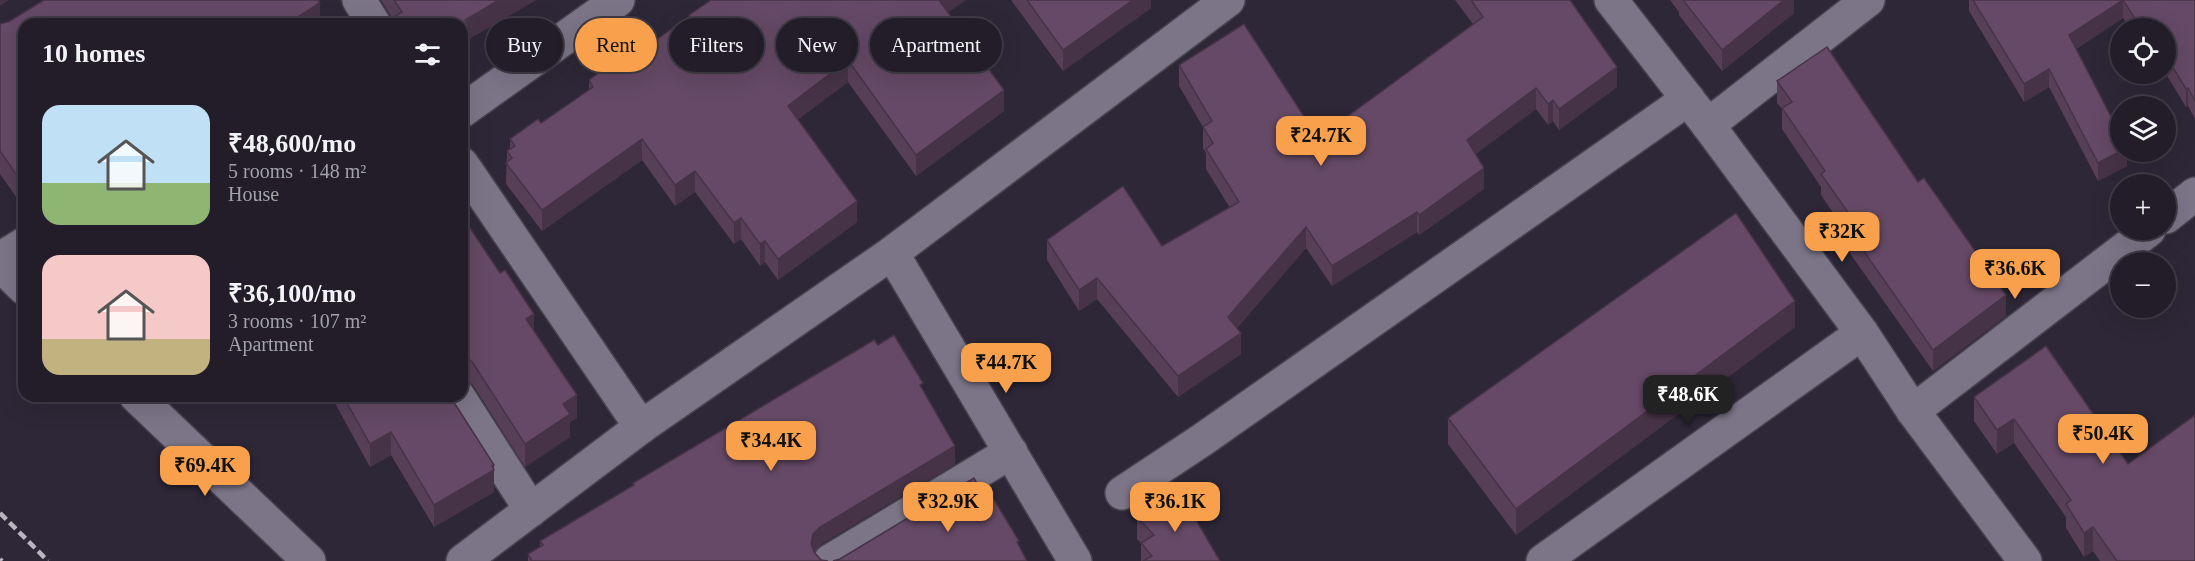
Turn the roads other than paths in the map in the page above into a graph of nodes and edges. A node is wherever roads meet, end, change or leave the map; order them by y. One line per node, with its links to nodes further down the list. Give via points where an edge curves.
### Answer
1 (360, 0): 6 (street)
2 (618, 0): 8 (street)
3 (1228, 0): 15 (street)
4 (1611, 0): 7 (street)
5 (1868, 0): 9 (street)
6 (370, 18)
7 (1688, 99): 9 (street); 25 (street)
8 (468, 107)
9 (1708, 125): 19 (street)
10 (468, 173): 23 (street)
11 (2195, 194): 12 (street)
12 (2176, 208)
13 (2136, 240): 22 (street)
14 (18, 247): 16 (street)
15 (892, 253): 23 (street); 24 (street)
16 (0, 259)
17 (0, 265): 18 (street)
18 (18, 282)
19 (1862, 333): 22 (street); 31 (street)
20 (146, 402): 27 (street)
21 (462, 402): 26 (street)
22 (1913, 411): 32 (street)
23 (641, 427): 26 (street)
24 (1011, 453): 29 (street); 30 (street)
25 (1122, 493)
26 (531, 510): 28 (street)
27 (309, 561)
28 (463, 561)
29 (830, 561)
30 (1075, 561)
31 (1543, 561)
32 (2025, 561)

